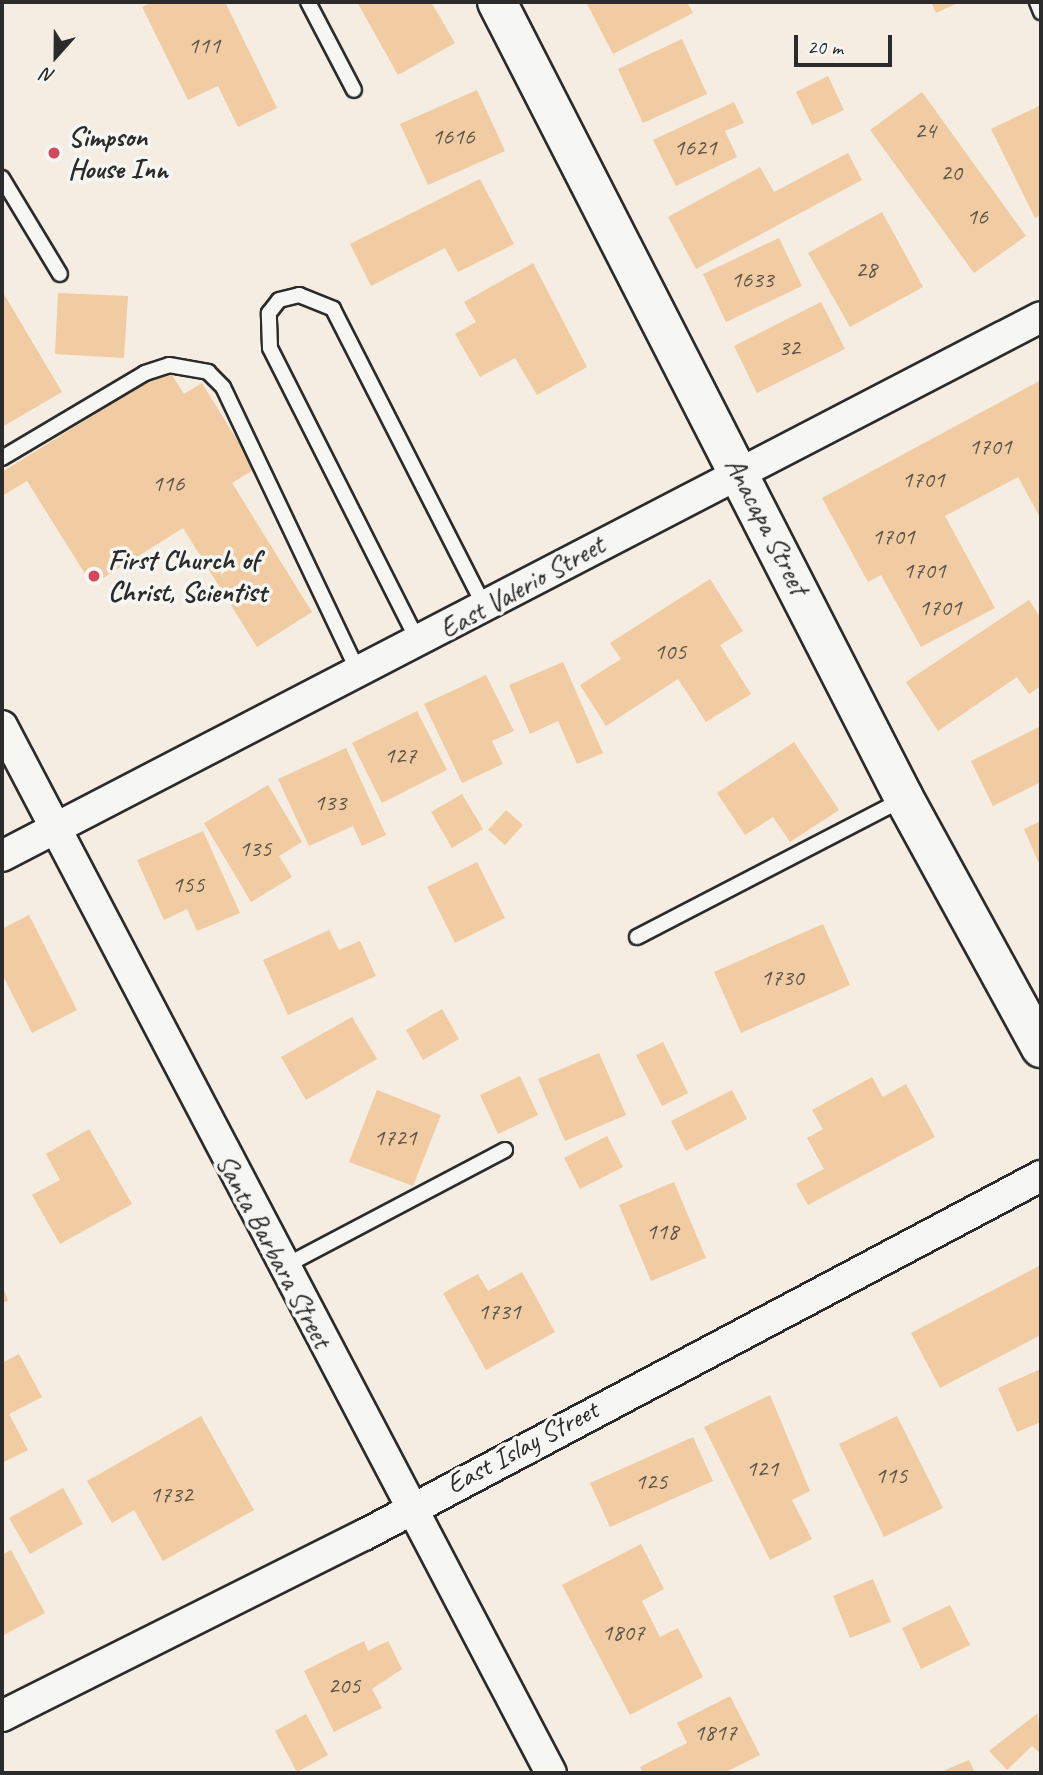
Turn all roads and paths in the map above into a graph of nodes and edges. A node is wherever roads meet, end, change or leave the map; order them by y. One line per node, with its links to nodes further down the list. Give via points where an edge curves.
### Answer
1 (308, 2): 5 (lane)
2 (497, 2): 10 (street, Anacapa Street)
3 (1037, 2): 4 (lane)
4 (1041, 12)
5 (354, 90)
6 (2, 178): 7 (lane)
7 (60, 274)
8 (1041, 317): 10 (street, East Valerio Street)
9 (2, 458): 13 (lane, via 145,373 169,365 208,372 235,410)
10 (740, 471): 11 (street, East Valerio Street); 15 (street, Anacapa Street)
11 (484, 604): 12 (street, East Valerio Street); 12 (lane, via 333,309 299,295 279,300 269,313 270,348)
12 (419, 644): 13 (street, East Valerio Street)
13 (360, 675): 16 (street, East Valerio Street)
14 (2, 726): 16 (street, Santa Barbara Street)
15 (904, 798): 18 (lane); 19 (street, Anacapa Street)
16 (58, 826): 17 (street, East Valerio Street); 22 (street, Santa Barbara Street)
17 (2, 856)
18 (637, 937)
19 (1041, 1048)
20 (505, 1150): 22 (lane)
21 (1041, 1176): 23 (street, East Islay Street)
22 (282, 1268): 23 (street, Santa Barbara Street)
23 (414, 1505): 24 (street, East Islay Street); 25 (street, Santa Barbara Street)
24 (2, 1716)
25 (551, 1773)

